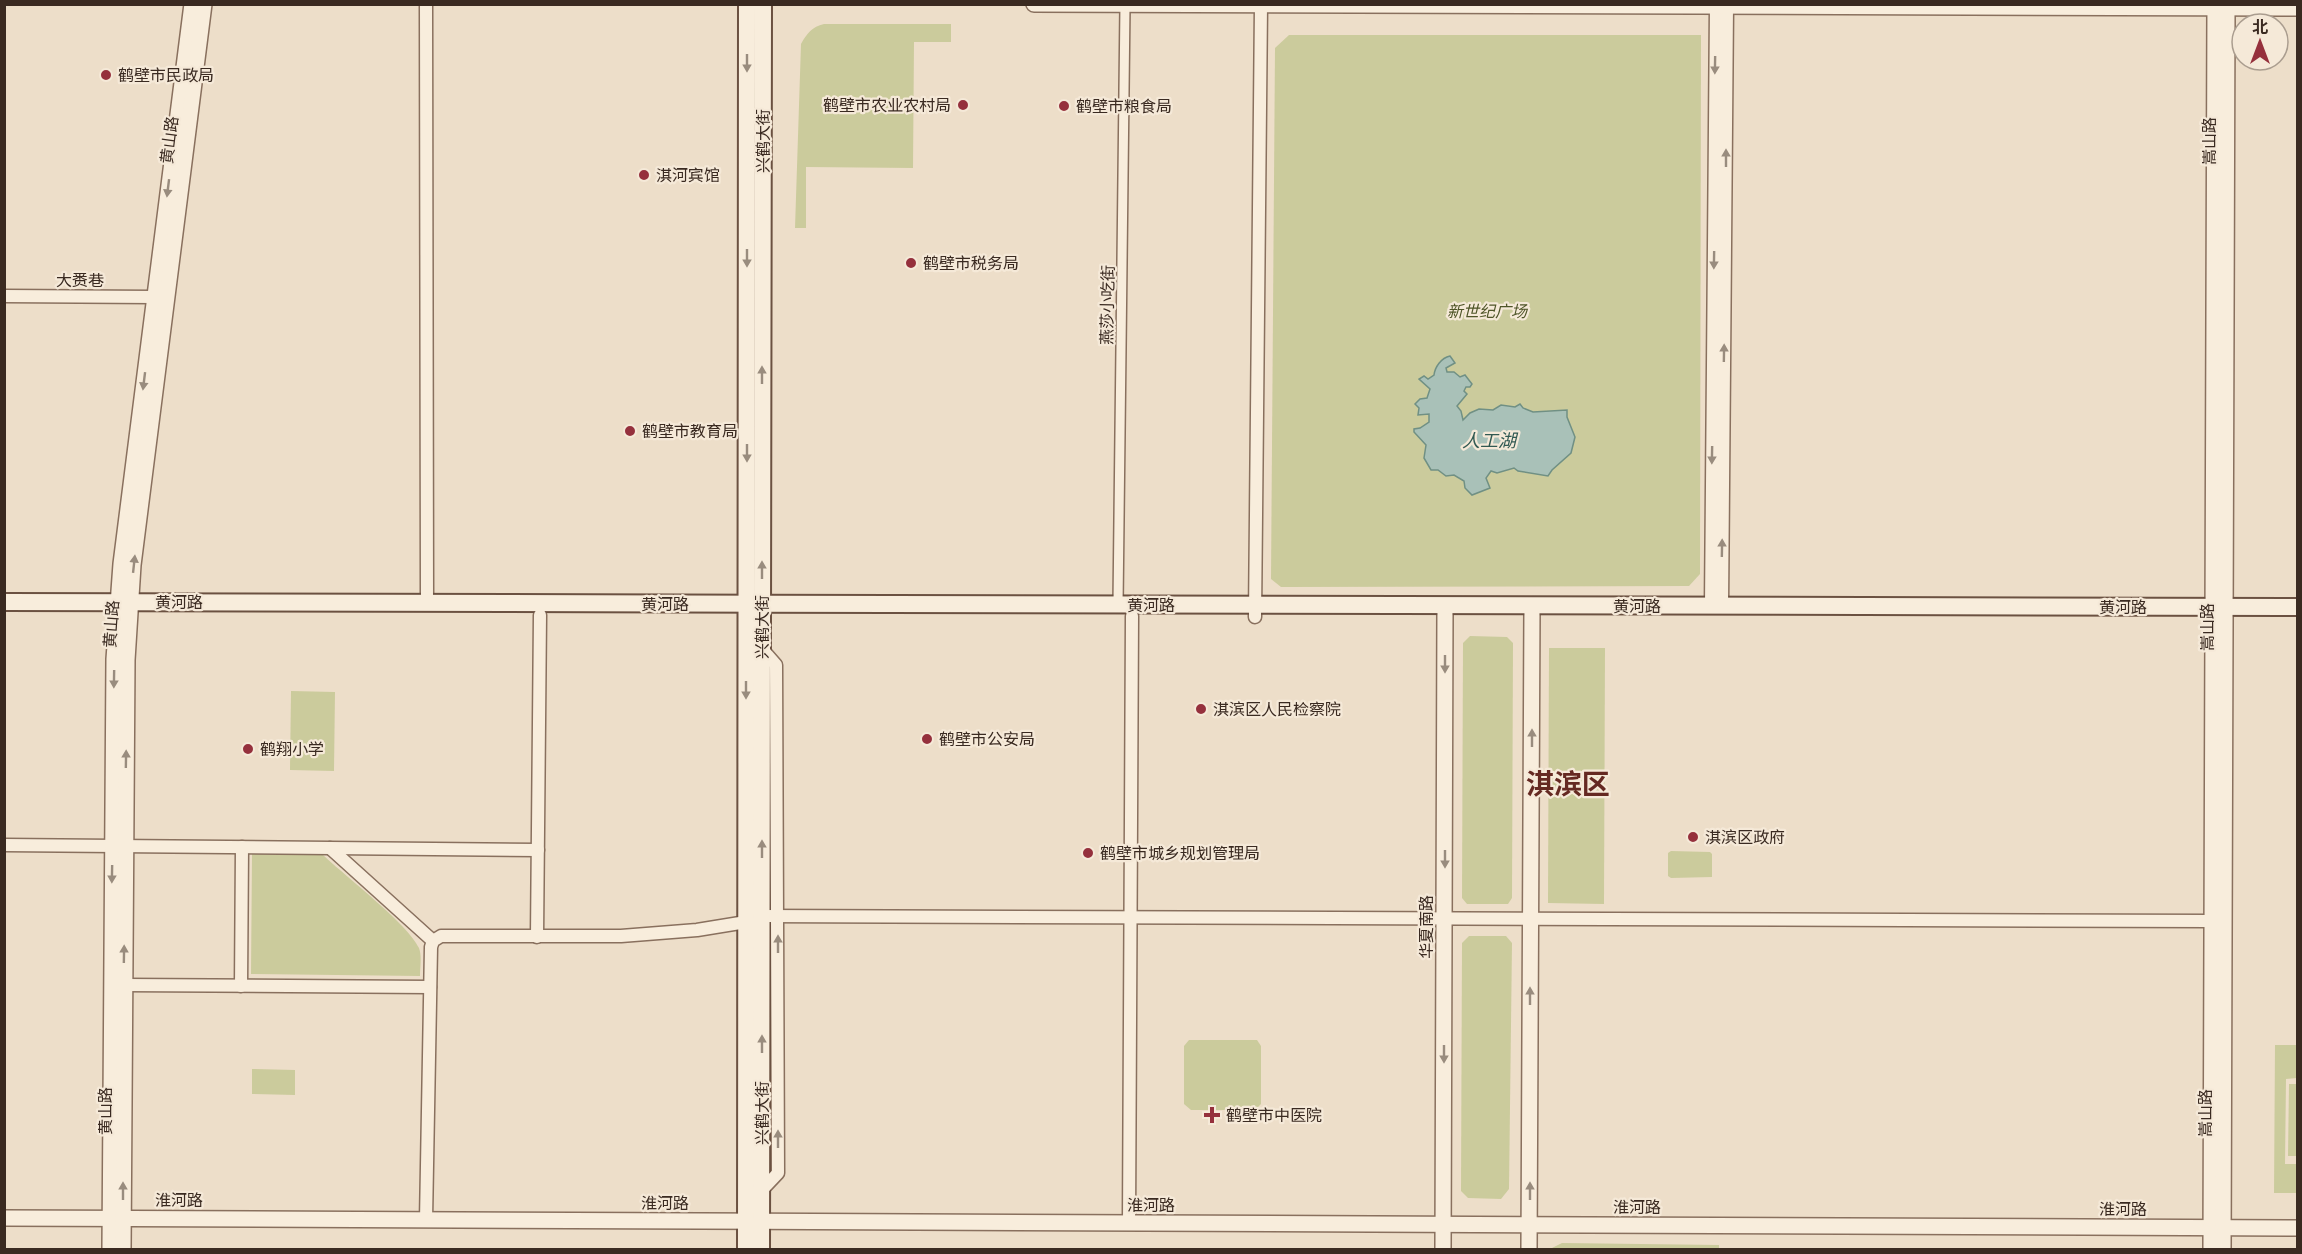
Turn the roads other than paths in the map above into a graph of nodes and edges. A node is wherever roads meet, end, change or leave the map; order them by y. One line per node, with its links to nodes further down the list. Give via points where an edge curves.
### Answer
1 (192, 4): 13 (street, 黄山路, one-way to 13)
2 (204, 4): 19 (street, 黄山路, one-way to 2, via 136,543)
3 (426, 4): 15 (street)
4 (747, 4): 20 (main road, 兴鹤大街, one-way to 20)
5 (763, 4): 20 (main road, 兴鹤大街, one-way to 5)
6 (1034, 4): 7 (street)
7 (1125, 5): 8 (street); 16 (street, 燕莎小吃街)
8 (1261, 5): 9 (street); 21 (street)
9 (1722, 6): 10 (street); 17 (street)
10 (2221, 6): 11 (street); 25 (street, 嵩山路)
11 (2298, 8)
12 (4, 296): 13 (street, 大赉巷)
13 (154, 297): 19 (street, 黄山路, one-way to 19)
14 (4, 602): 19 (main road, 黄河路)
15 (427, 603): 19 (main road, 黄河路); 20 (main road, 黄河路)
16 (1118, 605): 20 (main road, 黄河路); 21 (main road, 黄河路)
17 (1716, 606): 23 (main road, 黄河路); 25 (main road, 黄河路)
18 (2298, 607): 25 (main road, 黄河路)
19 (124, 608): 24 (main road, 黄河路); 26 (main road, 黄河路); 30 (street, 黄山路, via 114,659)
20 (754, 610): 26 (main road, 黄河路); 27 (main road, 黄河路); 35 (main road, 兴鹤大街, one-way to 35); 35 (main road, 兴鹤大街, one-way to 20, via 762,650)
21 (1255, 611): 22 (main road, 黄河路); 27 (main road, 黄河路)
22 (1445, 611): 23 (main road, 黄河路); 36 (street, 华夏南路, one-way to 36)
23 (1532, 611): 25 (main road, 黄河路); 37 (street, one-way to 23)
24 (4, 613)
25 (2219, 613): 28 (main road, 黄河路); 38 (street, 嵩山路); 50 (street, 嵩山路)
26 (540, 615): 33 (street)
27 (1131, 616): 34 (street)
28 (2298, 619)
29 (4, 845): 30 (street)
30 (119, 846): 31 (street); 41 (street, 黄山路, one-way to 30); 45 (street, 黄山路, one-way to 45)
31 (242, 847): 32 (street); 42 (street)
32 (330, 848): 33 (street); 40 (street)
33 (538, 850): 39 (street)
34 (1131, 917): 35 (street); 36 (street); 47 (street)
35 (762, 918): 39 (street, via 697,930); 52 (main road, 兴鹤大街); 52 (main road, 兴鹤大街, one-way to 35, via 762,1191)
36 (1444, 918): 37 (street); 48 (street, 华夏南路, one-way to 48)
37 (1531, 919): 38 (street); 49 (street, one-way to 37)
38 (2212, 921): 50 (street, 嵩山路)
39 (537, 937): 40 (street, via 441,936)
40 (433, 941): 43 (street)
41 (124, 985): 42 (street); 45 (street, 黄山路, one-way to 41)
42 (241, 986): 43 (street)
43 (430, 987): 46 (street)
44 (4, 1218): 45 (street, 淮河路)
45 (116, 1218): 46 (street, 淮河路); 53 (street, 黄山路); 54 (street, 黄山路)
46 (426, 1220): 52 (street, 淮河路)
47 (1130, 1223): 48 (street, 淮河路); 52 (street, 淮河路)
48 (1443, 1224): 49 (street, 淮河路); 55 (street, 华夏南路)
49 (1529, 1225): 50 (street, 淮河路); 56 (street)
50 (2217, 1228): 51 (street, 淮河路); 57 (street, 嵩山路); 58 (street, 嵩山路)
51 (2298, 1228)
52 (754, 1240)
53 (110, 1250)
54 (123, 1250)
55 (1443, 1250)
56 (1529, 1250)
57 (2211, 1250)
58 (2223, 1250)

